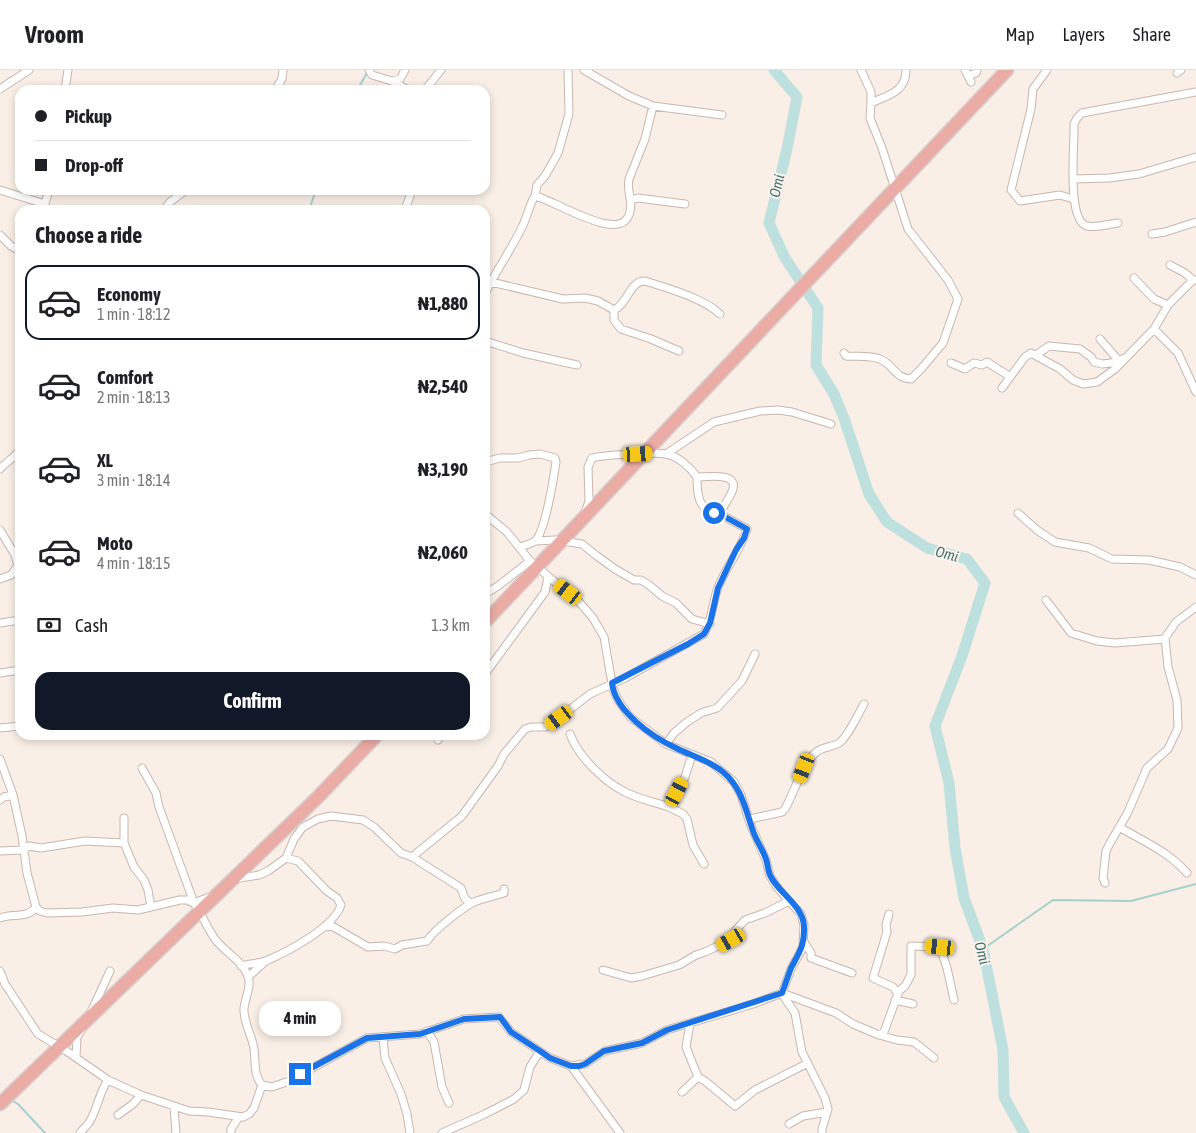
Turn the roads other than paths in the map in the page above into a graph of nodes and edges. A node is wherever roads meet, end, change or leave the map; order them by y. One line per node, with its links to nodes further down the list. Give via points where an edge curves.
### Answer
1 (29, 70): 20 (street)
2 (68, 70): 16 (street)
3 (283, 70): 17 (street)
4 (369, 70): 15 (street, via 372,75)
5 (405, 70): 15 (street, via 400,79)
6 (441, 70): 19 (street)
7 (568, 70): 29 (street, via 569,114 558,153 537,186)
8 (584, 70): 23 (street)
9 (861, 70): 22 (street, via 871,92)
10 (906, 70): 22 (street, via 901,88)
11 (977, 70): 14 (street)
12 (1007, 70): 83 (highway)
13 (1047, 70): 30 (street, via 1033,90 1010,190 1020,201 1060,195)
14 (968, 76)
15 (392, 81): 18 (street)
16 (66, 85)
17 (278, 85)
18 (399, 85)
19 (429, 85)
20 (0, 89)
21 (1196, 92): 26 (street, via 1082,112 1074,124)
22 (871, 103): 52 (street, via 870,118 908,229 948,280 958,300 943,343 911,379 898,375 874,357 846,356)
23 (653, 106): 24 (street); 31 (street, via 645,139 627,185)
24 (722, 115)
25 (1196, 158): 26 (street, via 1139,174)
26 (1074, 179): 30 (street)
27 (0, 190): 33 (street)
28 (179, 195): 34 (street)
29 (535, 196): 31 (street, via 586,218 616,226 628,217); 41 (street, via 524,222)
30 (1073, 199): 36 (street, via 1081,223 1096,226)
31 (631, 200): 32 (street, via 638,198)
32 (685, 204)
33 (40, 205)
34 (168, 205)
35 (1196, 222): 37 (street)
36 (1118, 223)
37 (1152, 234)
38 (0, 235): 39 (street)
39 (15, 248)
40 (1170, 265): 44 (street)
41 (490, 276)
42 (490, 278): 46 (street, via 562,299 598,301)
43 (1134, 278): 45 (street, via 1154,298)
44 (1194, 280): 45 (street)
45 (1168, 305): 48 (street)
46 (614, 310): 47 (street, via 620,307 635,284 645,280 711,305); 51 (street, via 614,320 620,329)
47 (720, 314)
48 (1154, 329): 54 (street); 60 (street, via 1178,353)
49 (1100, 339): 55 (street)
50 (490, 343): 57 (street)
51 (679, 351)
52 (844, 353)
53 (1036, 355): 54 (street, via 1083,384 1097,382); 55 (street, via 1049,346 1080,349 1094,362 1102,364); 58 (street, via 1032,352 1025,357)
54 (1128, 357): 55 (street)
55 (1119, 361)
56 (951, 362): 58 (street, via 964,369 974,363 987,362)
57 (577, 365)
58 (1009, 376): 59 (street)
59 (1002, 388)
60 (1196, 392)
61 (831, 424): 62 (street, via 792,412 760,411 714,422)
62 (666, 454): 66 (street, via 689,467); 71 (street, via 592,458 588,467 589,501 585,512 574,531)
63 (15, 458): 65 (street)
64 (490, 461): 72 (street, via 540,454 555,458 547,511)
65 (0, 469)
66 (697, 477): 68 (street, via 700,502 705,509); 68 (street, via 724,477 733,482 734,488)
67 (1018, 513): 77 (street, via 1055,542 1089,548 1112,559 1149,560)
68 (720, 514): 86 (street, via 747,529 718,588)
69 (490, 518): 73 (street)
70 (0, 530): 74 (street)
71 (556, 540): 72 (street); 86 (street, via 582,544 634,580 650,585 692,619)
72 (535, 541): 73 (street)
73 (520, 547): 75 (street)
74 (15, 548)
75 (530, 562): 78 (street); 80 (street)
76 (15, 572): 79 (street)
77 (1196, 575)
78 (548, 578): 89 (street, via 545,592); 92 (street, via 580,603 593,618 604,637)
79 (0, 579)
80 (490, 591)
81 (1046, 600): 87 (street, via 1071,633 1115,643)
82 (1196, 607): 87 (street, via 1176,622)
83 (490, 617)
84 (15, 621): 85 (street)
85 (0, 624)
86 (710, 624): 92 (street, via 704,634 688,644)
87 (1166, 639): 108 (street, via 1168,667 1177,700 1178,728 1168,749 1147,768)
88 (754, 654): 98 (street, via 742,681 717,708 687,722)
89 (490, 667)
90 (15, 671): 91 (street)
91 (0, 673)
92 (612, 683): 98 (street, via 618,700 630,717); 112 (street, via 590,694 550,725 525,729 462,816)
93 (864, 704): 107 (street, via 843,740 815,752 804,768 786,809)
94 (15, 726): 95 (street)
95 (0, 728)
96 (570, 734): 105 (street, via 574,746 607,780 624,792)
97 (372, 740): 154 (highway, via 318,797)
98 (666, 744): 99 (street)
99 (692, 755): 105 (street); 107 (street, via 711,762 734,782)
100 (0, 759): 102 (street)
101 (142, 768): 119 (street, via 156,794)
102 (4, 777): 103 (street)
103 (14, 795): 104 (street); 110 (street)
104 (0, 800)
105 (669, 807): 114 (street, via 684,814 693,845)
106 (124, 818): 109 (street)
107 (750, 819): 118 (street, via 770,876)
108 (1119, 827): 115 (street, via 1148,842); 116 (street, via 1106,851)
109 (124, 843): 110 (street, via 85,841 41,848 29,846); 121 (street, via 134,867 144,880)
110 (23, 850): 111 (street); 122 (street)
111 (0, 851)
112 (412, 857): 113 (street, via 402,853 363,820 331,816 303,827); 120 (street, via 461,888)
113 (286, 858): 119 (street, via 259,875 235,878 218,893); 125 (street, via 298,861 341,905)
114 (704, 864)
115 (1187, 874)
116 (1105, 883)
117 (504, 889): 120 (street, via 504,893)
118 (789, 901): 126 (street, via 801,914); 129 (street, via 745,920 731,940 696,954 679,965 631,978)
119 (194, 903): 121 (street, via 180,900); 128 (street, via 216,940)
120 (471, 904): 125 (street, via 427,941 395,949 384,946 368,948 332,926)
121 (151, 907): 122 (street, via 56,913)
122 (36, 910): 124 (street)
123 (889, 914): 136 (street, via 873,978 893,987)
124 (0, 919)
125 (324, 927): 127 (street)
126 (803, 941): 132 (street, via 811,958); 135 (street)
127 (266, 961): 128 (street); 133 (street)
128 (241, 966): 133 (street)
129 (603, 970)
130 (0, 971): 134 (street)
131 (110, 971): 144 (street, via 77,1037)
132 (852, 973)
133 (248, 977): 150 (street, via 244,1018 254,1047 255,1073)
134 (1, 979): 144 (street, via 38,1034)
135 (782, 993): 139 (street); 141 (street, via 836,1013); 146 (street, via 796,1013 802,1052)
136 (897, 997): 137 (street, via 911,975 911,946 940,947); 138 (street); 141 (street, via 884,1032)
137 (954, 1000)
138 (913, 1004)
139 (690, 1023): 147 (street, via 642,1043 604,1051 585,1064); 148 (street, via 686,1047)
140 (427, 1032): 142 (street); 143 (street, via 464,1019 500,1017 511,1032); 153 (street, via 434,1042 442,1088)
141 (879, 1034): 145 (street, via 914,1042)
142 (383, 1037): 150 (street, via 367,1038 289,1081 272,1087); 163 (street, via 385,1058 407,1114)
143 (540, 1051): 147 (street); 164 (street, via 530,1067 524,1090 514,1099)
144 (76, 1057): 149 (street)
145 (934, 1058)
146 (808, 1063): 148 (street, via 754,1090 735,1106); 156 (street, via 825,1098)
147 (571, 1066): 165 (street)
148 (698, 1077): 151 (street)
149 (108, 1080): 152 (street); 160 (street, via 102,1087 90,1121)
150 (262, 1086): 158 (street, via 254,1108 249,1114)
151 (682, 1092)
152 (141, 1095): 155 (street); 157 (street)
153 (449, 1102)
154 (0, 1104)
155 (174, 1107): 158 (street); 161 (street)
156 (827, 1112): 159 (street, via 803,1116); 166 (street)
157 (118, 1115)
158 (239, 1117): 162 (street)
159 (789, 1124)
160 (80, 1133)
161 (176, 1133)
162 (231, 1133)
163 (410, 1133)
164 (442, 1133)
165 (620, 1133)
166 (822, 1133)

